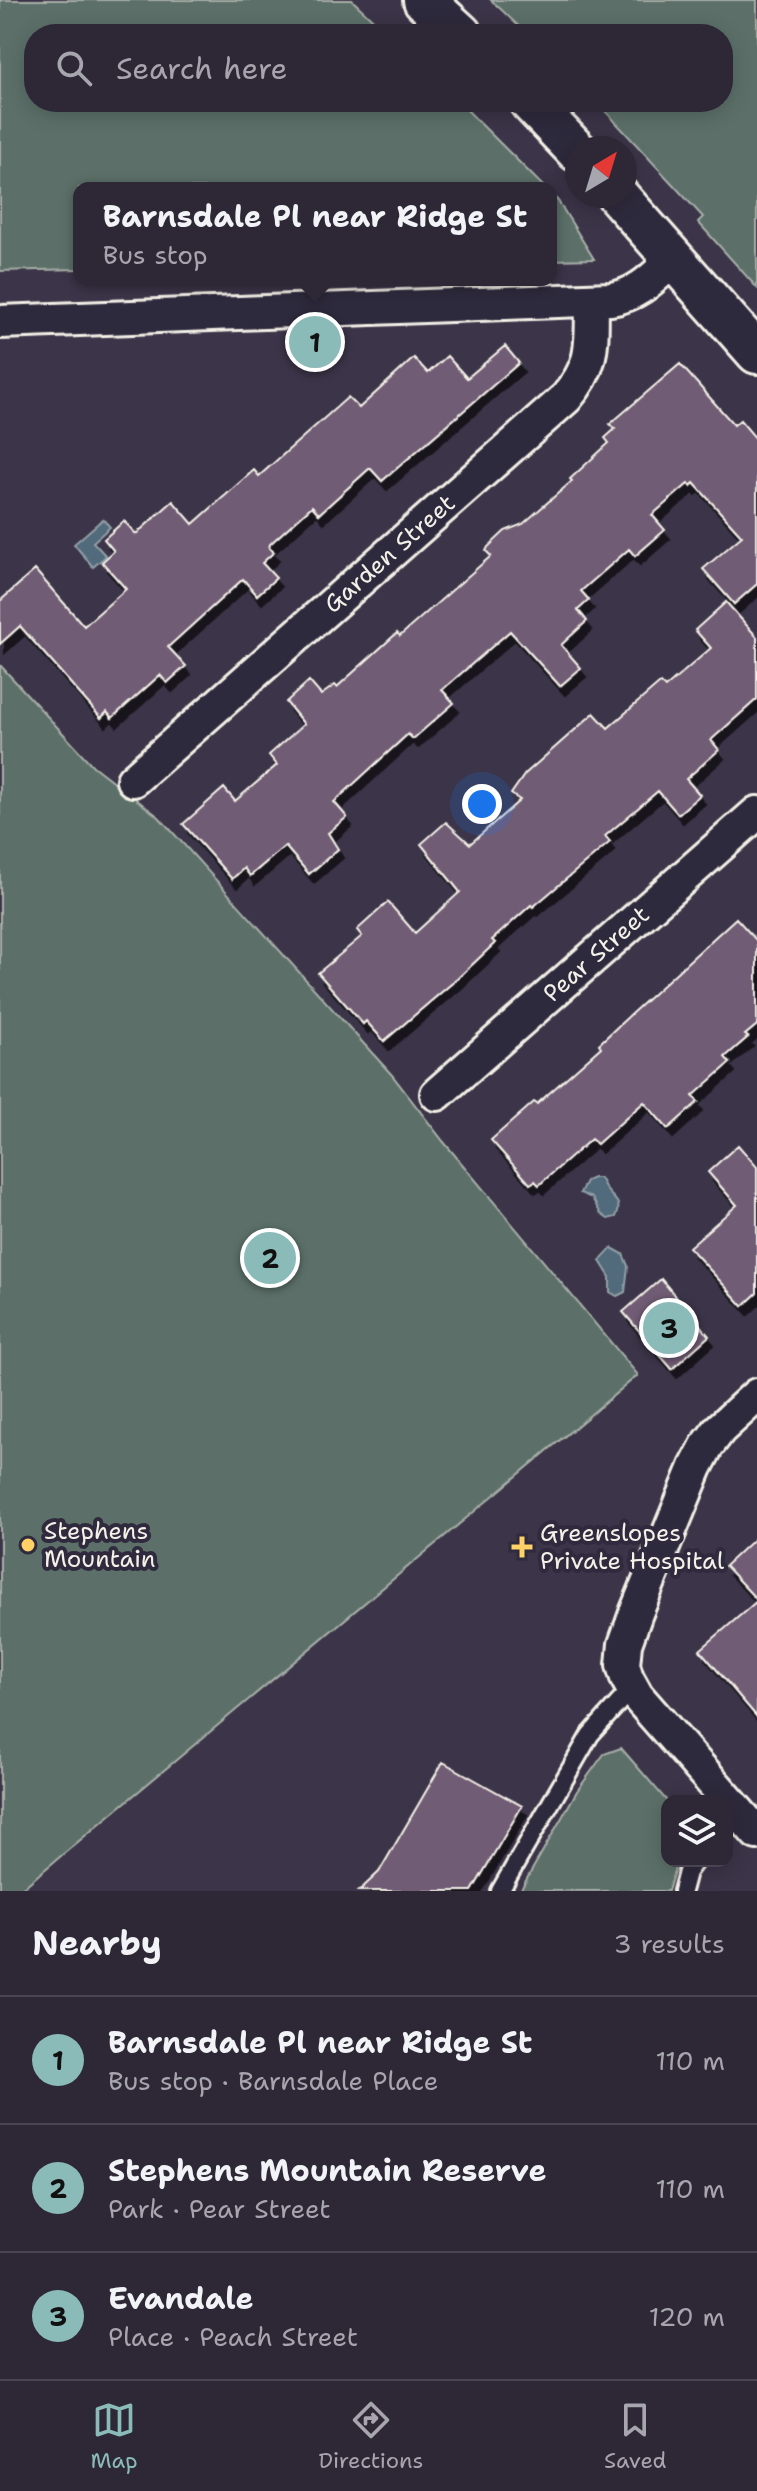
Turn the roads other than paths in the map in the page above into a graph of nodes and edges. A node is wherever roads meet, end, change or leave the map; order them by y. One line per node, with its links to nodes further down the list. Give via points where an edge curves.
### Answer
1 (424, 0): 2 (street)
2 (450, 24)
3 (540, 112): 4 (street)
4 (565, 138)
5 (629, 208): 6 (street)
6 (674, 259): 7 (street, via 639,290); 9 (street)
7 (592, 300): 8 (street); 10 (street, Garden Street, via 589,363 566,398)
8 (0, 322)
9 (757, 353)
10 (133, 780)
11 (757, 813): 12 (street, Pear Street)
12 (437, 1094)
13 (757, 1395): 14 (street, via 720,1429 696,1467 625,1644 623,1665)
14 (632, 1688): 15 (street); 17 (lane, via 590,1735)
15 (742, 1825)
16 (691, 1867): 18 (lane)
17 (500, 1891)
18 (682, 1891)

